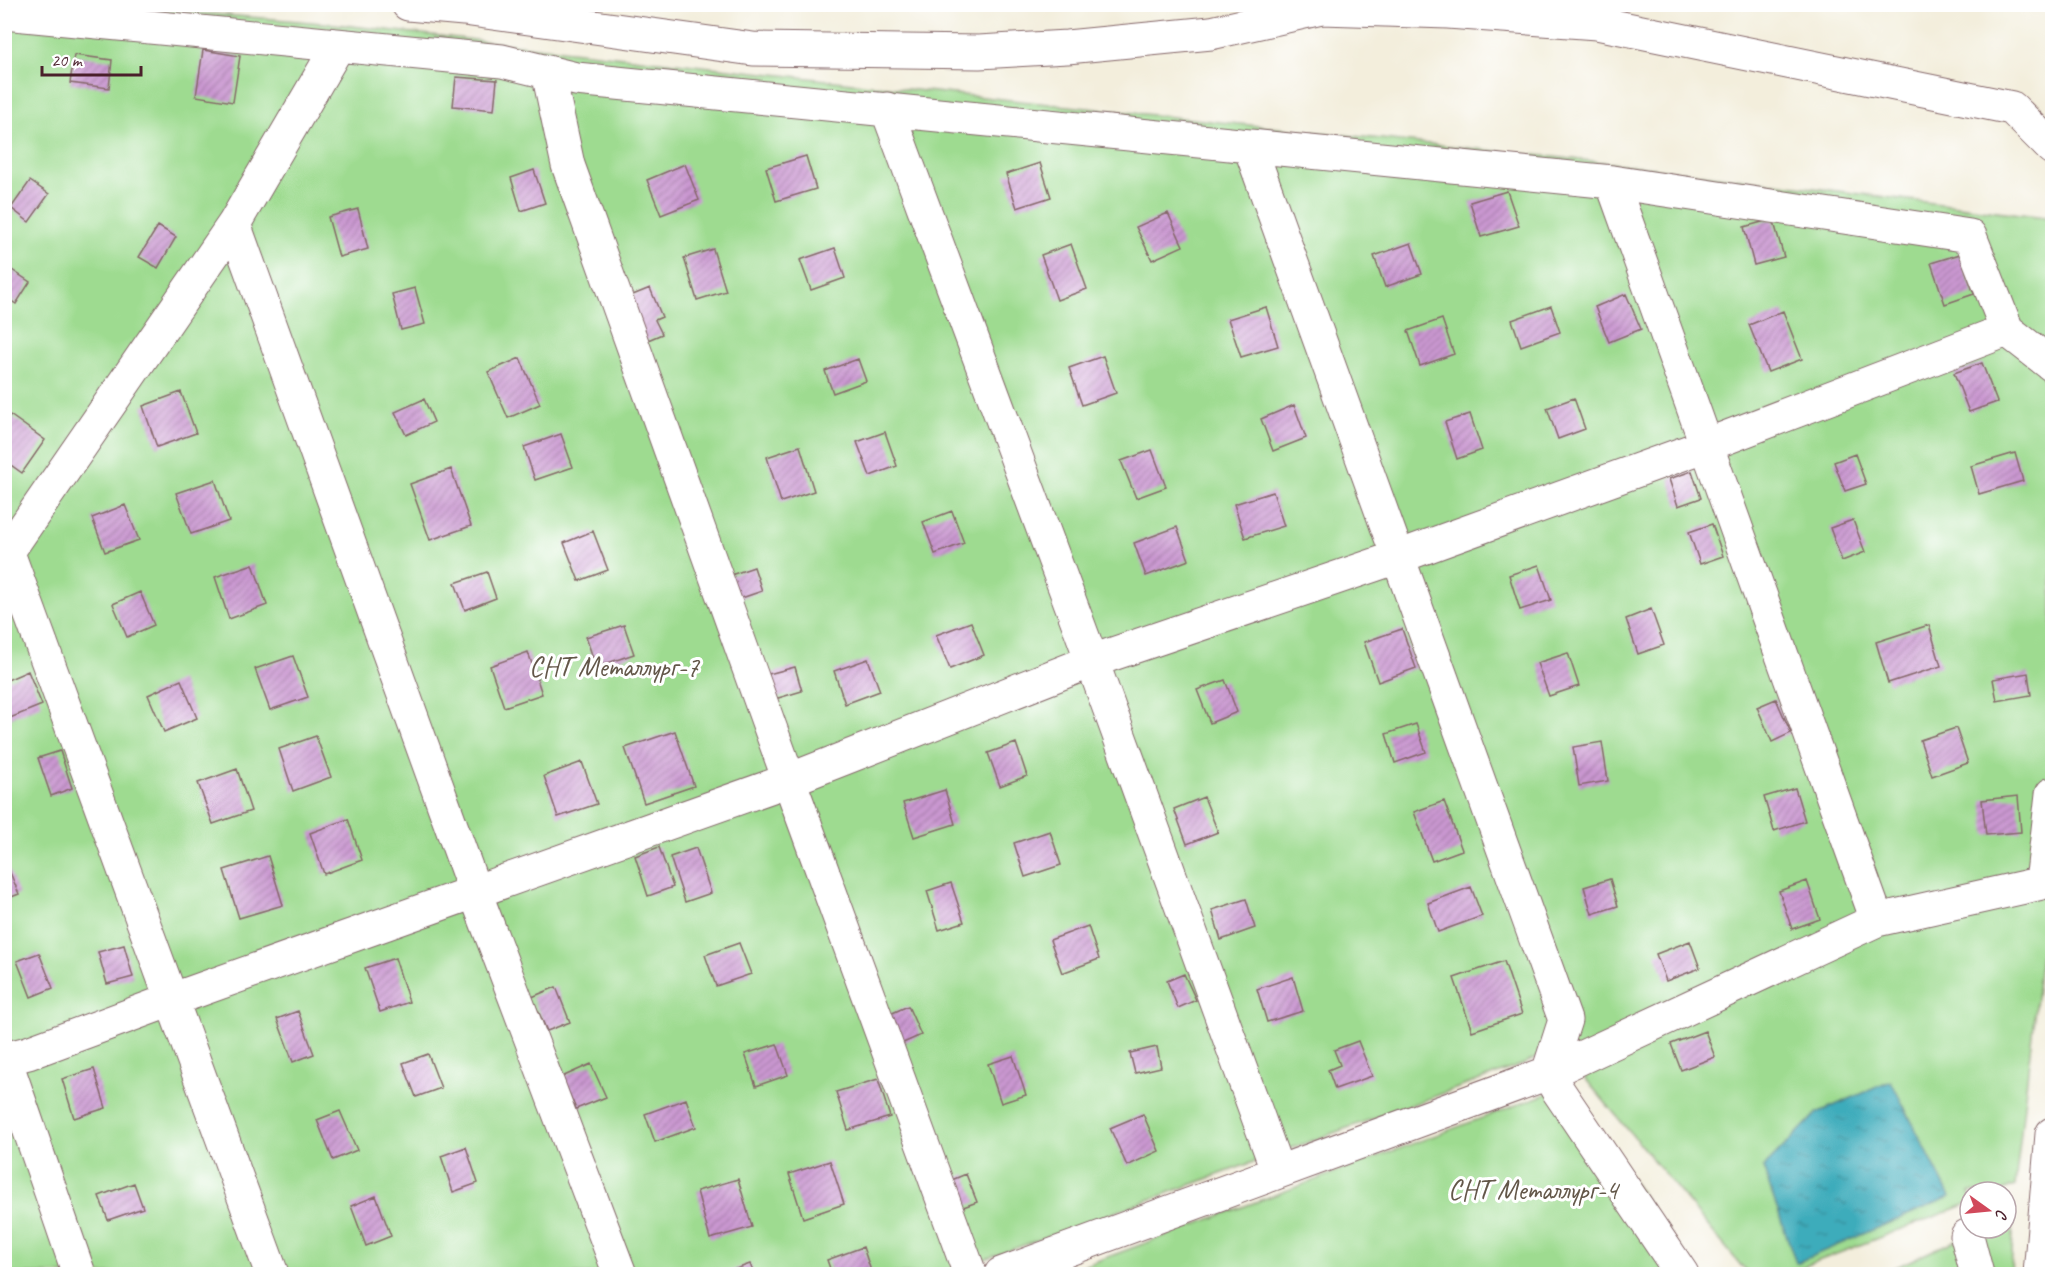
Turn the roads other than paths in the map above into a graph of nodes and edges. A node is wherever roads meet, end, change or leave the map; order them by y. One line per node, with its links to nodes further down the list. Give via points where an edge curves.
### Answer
1 (408, 4): 7 (lane, via 753,49 980,52 1067,47 1211,33 1322,8 1597,23 2012,108)
2 (4, 13): 3 (lane)
3 (338, 46): 4 (lane, via 502,61); 9 (lane)
4 (548, 72): 5 (lane, via 576,79); 16 (lane, via 568,165)
5 (887, 109): 6 (lane); 15 (lane)
6 (1250, 147): 8 (lane); 14 (lane)
7 (2052, 148)
8 (1612, 182): 10 (lane, via 1970,236); 12 (lane)
9 (234, 224): 13 (lane); 18 (lane)
10 (2007, 330): 11 (lane); 12 (lane)
11 (2052, 365)
12 (1707, 445): 14 (lane); 19 (lane)
13 (6, 555): 20 (lane)
14 (1398, 557): 15 (lane); 22 (lane, via 1565,1020)
15 (1092, 661): 16 (lane); 24 (lane)
16 (789, 780): 18 (lane); 29 (lane)
17 (2052, 794): 19 (lane, via 2042,883)
18 (475, 892): 20 (lane); 28 (lane)
19 (1877, 920): 22 (lane)
20 (171, 1000): 21 (lane); 27 (lane)
21 (5, 1058): 26 (lane)
22 (1548, 1073): 24 (lane); 31 (lane)
23 (2052, 1134): 33 (lane)
24 (1278, 1172): 30 (lane)
25 (1968, 1240): 32 (lane)
26 (79, 1275)
27 (272, 1275)
28 (620, 1275)
29 (970, 1275)
30 (1001, 1275)
31 (1682, 1275)
32 (1977, 1275)
33 (2040, 1275)

